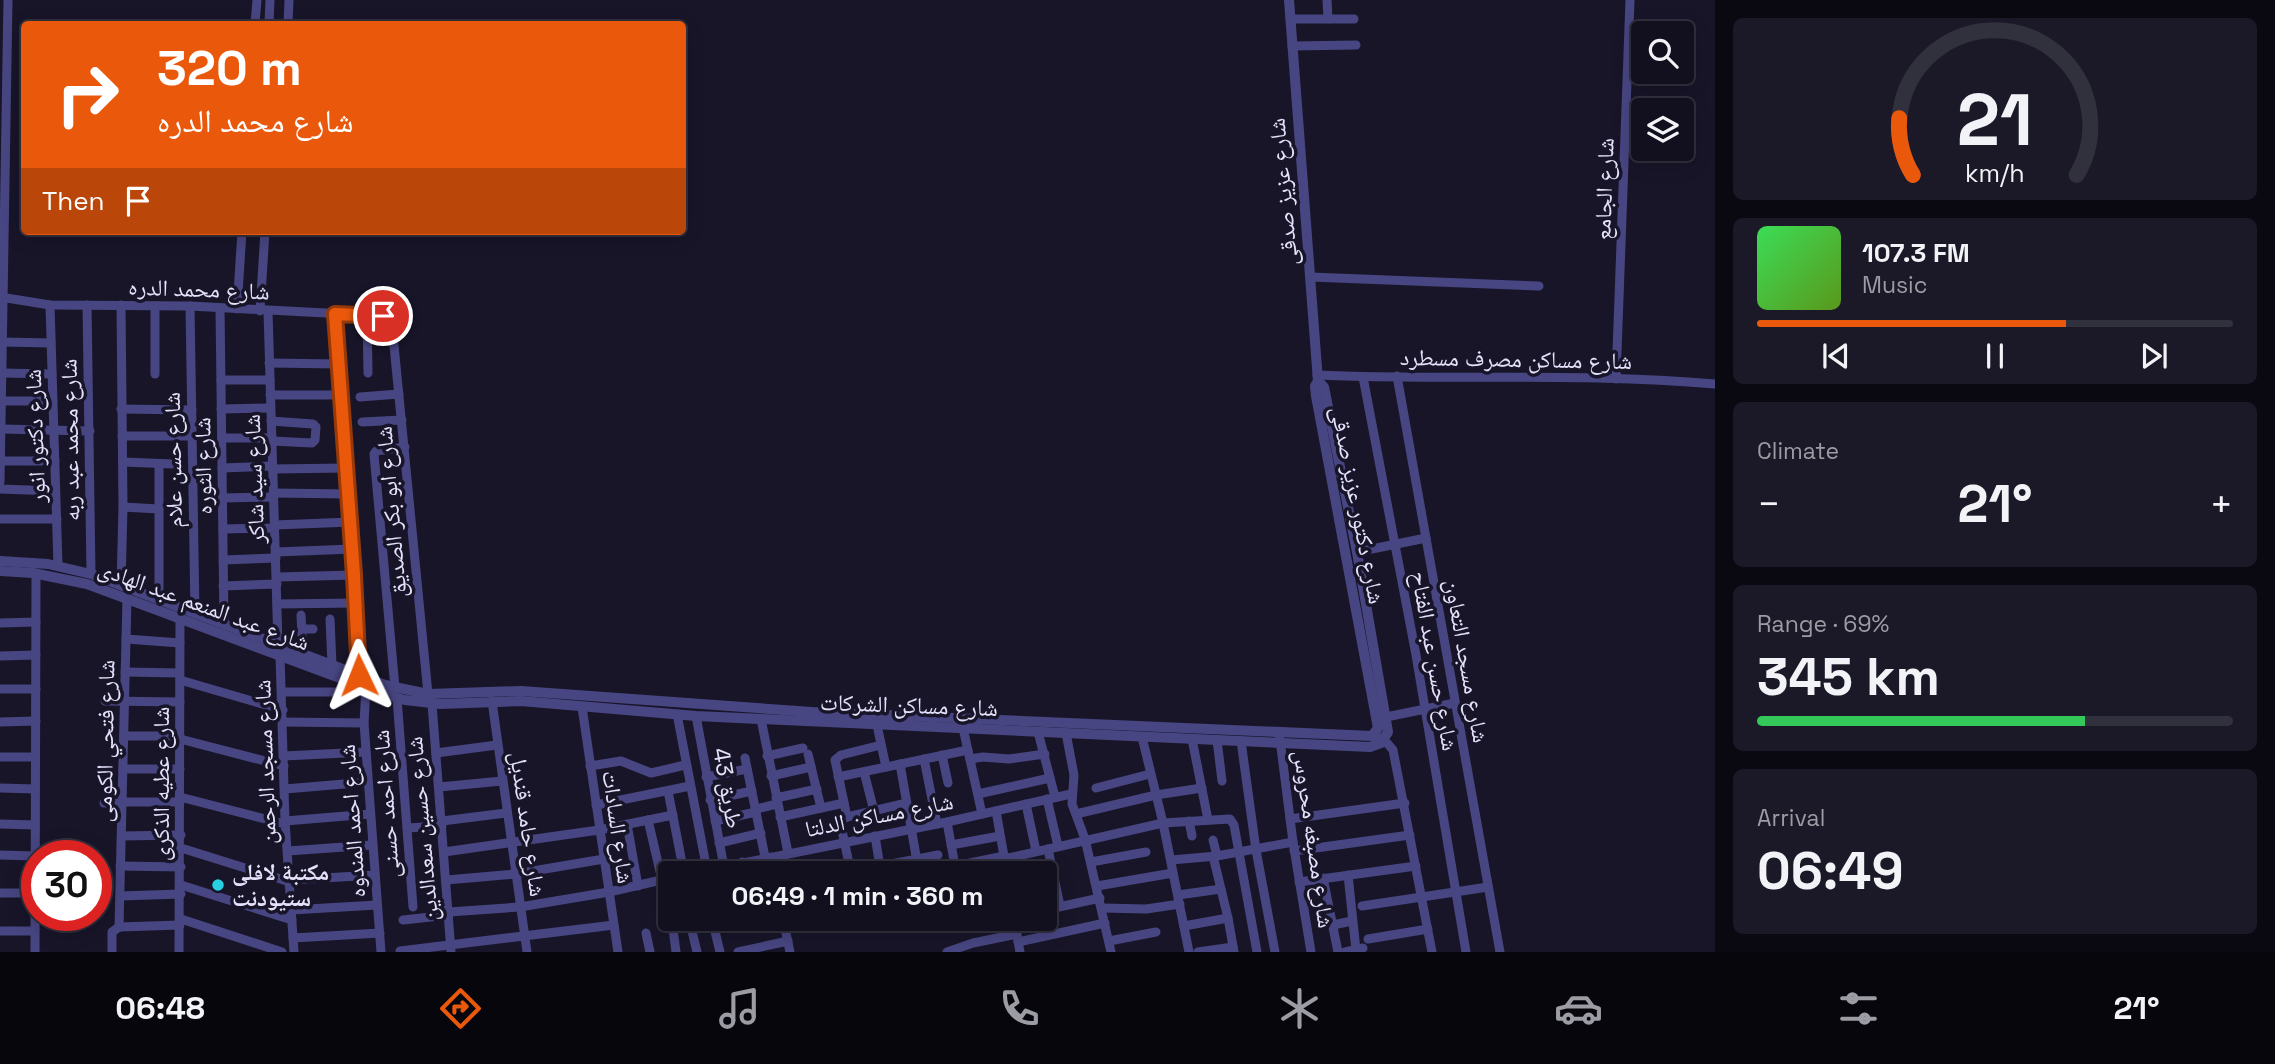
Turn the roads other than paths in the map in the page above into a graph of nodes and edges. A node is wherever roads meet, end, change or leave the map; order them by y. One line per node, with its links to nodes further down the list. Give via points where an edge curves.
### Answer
1 (8, 0): 16 (street)
2 (257, 0): 13 (street)
3 (270, 0): 8 (street)
4 (289, 0): 9 (street)
5 (1289, 0): 10 (street, شارع عزيز صدقى)
6 (1327, 0): 11 (street)
7 (1630, 0): 53 (street, شارع الجامع)
8 (270, 13): 9 (street); 14 (street)
9 (288, 13): 15 (street)
10 (1290, 19): 11 (street); 18 (street, شارع عزيز صدقى)
11 (1328, 19): 12 (street)
12 (1354, 19)
13 (255, 21)
14 (269, 21)
15 (288, 21)
16 (4, 23): 19 (street)
17 (1356, 45): 18 (street)
18 (1292, 46): 28 (street, شارع عزيز صدقى)
19 (4, 56): 20 (street)
20 (4, 86): 21 (street)
21 (4, 114): 22 (street)
22 (3, 142): 23 (street)
23 (2, 172): 24 (street)
24 (2, 204): 27 (street)
25 (242, 235): 37 (street)
26 (265, 235): 38 (street, شارع سيد شاكر)
27 (2, 238): 30 (street)
28 (1311, 277): 29 (street); 52 (street, شارع عزيز صدقى)
29 (1539, 286)
30 (1, 297): 31 (street, شارع محمد الدره); 42 (street)
31 (50, 305): 32 (street, شارع محمد الدره); 43 (street, شارع دكتور انور)
32 (87, 305): 33 (street, شارع محمد الدره); 72 (street, شارع محمد عبد ربه)
33 (121, 306): 34 (street, شارع محمد الدره); 64 (street)
34 (155, 306): 35 (street, شارع محمد الدره); 49 (street)
35 (190, 306): 36 (street, شارع محمد الدره); 66 (street, شارع حسن علام)
36 (220, 308): 37 (street, شارع محمد الدره); 54 (street, شارع الثوره)
37 (237, 309): 38 (street, شارع محمد الدره)
38 (264, 311): 39 (street, شارع محمد الدره); 44 (street, شارع سيد شاكر)
39 (335, 314): 40 (street, شارع محمد الدره); 45 (street)
40 (367, 316): 41 (street, شارع محمد الدره, via 383,316); 48 (street)
41 (392, 326): 57 (street, شارع ابو بكر الصديق)
42 (2, 341): 43 (street); 46 (street)
43 (51, 342): 47 (street, شارع دكتور انور)
44 (269, 363): 45 (street); 55 (street, شارع سيد شاكر)
45 (339, 364): 59 (street)
46 (1, 368): 47 (street); 61 (street)
47 (52, 373): 62 (street, شارع دكتور انور)
48 (368, 373)
49 (155, 374)
50 (1396, 376): 51 (street, شارع مساكن مصرف مسطرد); 53 (street, شارع مساكن مصرف مسطرد); 101 (street, شارع مسجد التعاون)
51 (1363, 377): 52 (street, شارع مساكن مصرف مسطرد); 102 (street, شارع حسن عبد الفتاح)
52 (1317, 378): 104 (street, شارع دكتور عزيز صدقى, via 1324,387); 167 (street, شارع دكتور عزيز صدقى, via 1316,396 1378,728)
53 (1616, 379): 56 (street, شارع مساكن مصرف مسطرد)
54 (221, 380): 55 (street); 65 (street, شارع الثوره)
55 (270, 380): 58 (street, شارع سيد شاكر)
56 (1715, 384)
57 (399, 394): 60 (street); 67 (street, شارع ابو بكر الصديق)
58 (270, 395): 59 (street); 63 (street, شارع سيد شاكر)
59 (341, 396): 87 (street)
60 (360, 397)
61 (1, 400): 62 (street); 70 (street)
62 (53, 401): 71 (street, شارع دكتور انور)
63 (270, 408): 65 (street); 68 (street, شارع سيد شاكر)
64 (121, 409): 66 (street); 73 (street)
65 (222, 409): 75 (street, شارع الثوره)
66 (192, 410): 74 (street, شارع حسن علام)
67 (402, 419): 69 (street); 77 (street, شارع ابو بكر الصديق)
68 (271, 421): 76 (street, شارع سيد شاكر); 76 (street, via 316,427 312,443)
69 (362, 422)
70 (1, 430): 71 (street); 82 (street)
71 (54, 430): 72 (street); 80 (street, شارع دكتور انور)
72 (90, 431): 111 (street, شارع محمد عبد ربه)
73 (122, 436): 74 (street); 81 (street)
74 (192, 436): 120 (street, شارع حسن علام)
75 (222, 438): 76 (street); 85 (street, شارع الثوره)
76 (272, 439): 86 (street, شارع سيد شاكر)
77 (405, 447): 78 (street); 144 (street, شارع ابو بكر الصديق)
78 (376, 451): 79 (street); 143 (street, شارع احمد حسنى)
79 (365, 452)
80 (55, 461): 82 (street); 90 (street, شارع دكتور انور)
81 (123, 462): 83 (street); 94 (street)
82 (0, 463): 88 (street)
83 (159, 464): 84 (street); 95 (street)
84 (173, 464)
85 (222, 468): 86 (street); 93 (street, شارع الثوره)
86 (273, 468): 87 (street); 92 (street, شارع سيد شاكر)
87 (347, 468): 91 (street)
88 (0, 482)
89 (0, 489): 90 (street)
90 (55, 491): 97 (street, شارع دكتور انور)
91 (349, 494): 92 (street); 98 (street)
92 (274, 495): 93 (street); 99 (street, شارع سيد شاكر)
93 (223, 498): 100 (street, شارع الثوره)
94 (123, 507): 95 (street); 114 (street)
95 (159, 509): 117 (street)
96 (0, 519): 97 (street)
97 (57, 519): 108 (street, شارع دكتور انور)
98 (351, 522): 99 (street); 103 (street)
99 (275, 526): 100 (street); 105 (street, شارع سيد شاكر)
100 (223, 529): 106 (street, شارع الثوره)
101 (1426, 538): 102 (street); 149 (street, شارع مسجد التعاون)
102 (1394, 544): 104 (street); 152 (street, شارع حسن عبد الفتاح)
103 (353, 549): 105 (street); 112 (street)
104 (1357, 552): 156 (street, شارع دكتور عزيز صدقى)
105 (276, 555): 106 (street); 113 (street, شارع سيد شاكر)
106 (223, 559): 115 (street, شارع الثوره)
107 (0, 561): 108 (street, شارع عبد المنعم عبد الهادى)
108 (58, 566): 111 (street, شارع عبد المنعم عبد الهادى)
109 (0, 571): 110 (street, شارع عبد المنعم عبد الهادى)
110 (36, 574): 116 (street, شارع عبد المنعم عبد الهادى); 124 (street)
111 (91, 574): 114 (street, شارع عبد المنعم عبد الهادى)
112 (354, 575): 113 (street); 118 (street)
113 (277, 581): 115 (street); 119 (street, شارع سيد شاكر)
114 (121, 586): 117 (street, شارع عبد المنعم عبد الهادى)
115 (223, 586): 126 (street, شارع الثوره)
116 (127, 598): 122 (street, شارع عبد المنعم عبد الهادى); 129 (street, شارع فتحي الكومى)
117 (159, 600): 120 (street, شارع عبد المنعم عبد الهادى)
118 (356, 603): 119 (street); 137 (street)
119 (277, 604): 131 (street, شارع سيد شاكر)
120 (195, 614): 126 (street, شارع عبد المنعم عبد الهادى)
121 (301, 615): 127 (street)
122 (180, 617): 130 (street, شارع عطيه الذكرى); 131 (street, شارع عبد المنعم عبد الهادى)
123 (330, 619): 135 (street)
124 (36, 622): 125 (street); 133 (street)
125 (0, 623)
126 (224, 624): 131 (street, شارع عبد المنعم عبد الهادى)
127 (302, 629): 128 (street); 132 (street)
128 (313, 629)
129 (126, 639): 130 (street); 136 (street, شارع فتحي الكومى)
130 (180, 643): 138 (street, شارع عطيه الذكرى)
131 (279, 650): 132 (street, شارع عبد المنعم عبد الهادى); 141 (street, شارع عبد المنعم عبد الهادى); 142 (street, شارع مسجد الرحمن)
132 (303, 654): 135 (street, شارع عبد المنعم عبد الهادى)
133 (36, 655): 134 (street); 140 (street)
134 (0, 656)
135 (331, 665): 137 (street, شارع عبد المنعم عبد الهادى)
136 (125, 672): 138 (street); 147 (street, شارع فتحي الكومى)
137 (359, 675): 143 (street, شارع عبد المنعم عبد الهادى)
138 (180, 676): 148 (street, شارع عطيه الذكرى); 151 (street)
139 (0, 689): 140 (street)
140 (36, 689): 158 (street)
141 (365, 690): 142 (street); 143 (street, شارع عبد المنعم عبد الهادى); 161 (street, شارع احمد المندوه)
142 (282, 692): 151 (street, شارع مسجد الرحمن)
143 (396, 693): 144 (street, شارع عبد المنعم عبد الهادى); 253 (street, شارع احمد حسنى)
144 (430, 699): 146 (street, شارع مساكن الشركات); 155 (street, شارع مساكن الشركات, via 521,691); 178 (street, شارع حسين سعدالدين)
145 (105, 701): 147 (street)
146 (492, 701): 150 (street, شارع مساكن الشركات); 175 (street, شارع حامد قنديل)
147 (125, 702): 148 (street); 166 (street, شارع فتحي الكومى)
148 (180, 702): 168 (street, شارع عطيه الذكرى)
149 (1455, 703): 152 (street); 319 (street, شارع مسجد التعاون)
150 (582, 707): 153 (street, شارع مساكن الشركات); 190 (street, شارع السادات)
151 (283, 710): 160 (street, شارع مسجد الرحمن)
152 (1424, 710): 156 (street); 324 (street, شارع حسن عبد الفتاح)
153 (677, 714): 154 (street, شارع مساكن الشركات); 189 (street)
154 (696, 716): 157 (street, شارع مساكن الشركات); 199 (street, طريق 43)
155 (812, 717): 157 (street, شارع مساكن الشركات); 162 (street, شارع مساكن الشركات); 170 (street, شارع مساكن الشركات)
156 (1386, 717): 173 (street, شارع دكتور عزيز صدقى)
157 (761, 719): 182 (street)
158 (36, 721): 159 (street); 184 (street)
159 (0, 722)
160 (283, 722): 161 (street); 187 (street, شارع مسجد الرحمن)
161 (364, 723): 177 (street, شارع احمد المندوه)
162 (877, 725): 163 (street, شارع مساكن الشركات); 176 (street)
163 (963, 728): 164 (street, شارع مساكن الشركات); 179 (street)
164 (1038, 732): 165 (street, شارع مساكن الشركات); 180 (street)
165 (1066, 733): 169 (street, شارع مساكن الشركات); 217 (street, via 1074,775)
166 (124, 736): 168 (street); 193 (street, شارع فتحي الكومى)
167 (1372, 736): 170 (street, شارع مساكن الشركات); 173 (street)
168 (180, 737): 187 (street); 194 (street, شارع عطيه الذكرى)
169 (1142, 737): 171 (street, شارع مساكن الشركات); 197 (street)
170 (1279, 737): 173 (street, شارع مساكن الشركات, via 1370,747); 174 (street, شارع مساكن الشركات); 241 (street, شارع مصبغه محروس)
171 (1192, 739): 172 (street, شارع مساكن الشركات); 209 (street)
172 (1217, 740): 174 (street, شارع مساكن الشركات); 203 (street)
173 (1384, 740): 227 (street, شارع دكتور عزيز صدقى, via 1393,750)
174 (1241, 741): 275 (street)
175 (497, 745): 178 (street); 202 (street, شارع حامد قنديل)
176 (881, 745): 192 (street); 200 (street, via 837,757)
177 (366, 752): 187 (street); 204 (street, شارع احمد المندوه)
178 (436, 753): 207 (street, شارع حسين سعدالدين)
179 (969, 754): 180 (street, via 1009,759); 181 (street); 216 (street)
180 (1045, 754): 201 (street)
181 (942, 755): 186 (street); 205 (street)
182 (767, 756): 191 (street, via 806,751); 198 (street)
183 (0, 757): 184 (street)
184 (36, 757): 211 (street)
185 (745, 758): 195 (street)
186 (922, 759): 188 (street); 251 (street)
187 (284, 761): 212 (street, شارع مسجد الرحمن)
188 (900, 764): 192 (street); 226 (street)
189 (685, 765): 190 (street, via 652,772 621,761); 206 (street)
190 (590, 766): 229 (street, شارع السادات)
191 (811, 767): 198 (street); 213 (street)
192 (886, 767): 196 (street)
193 (123, 769): 194 (street); 224 (street, شارع فتحي الكومى)
194 (180, 769): 220 (street, شارع عطيه الذكرى)
195 (747, 769): 199 (street); 215 (street)
196 (864, 772): 200 (street); 232 (street)
197 (1150, 774): 208 (street); 218 (street)
198 (771, 776): 222 (street)
199 (706, 777): 221 (street, طريق 43)
200 (838, 777): 225 (street)
201 (1050, 778): 216 (street); 219 (street)
202 (502, 781): 207 (street); 234 (street, شارع حامد قنديل)
203 (1222, 781)
204 (368, 782): 212 (street); 235 (street, شارع احمد المندوه)
205 (948, 783)
206 (690, 786): 214 (street); 292 (street)
207 (439, 787): 248 (street, شارع حسين سعدالدين)
208 (1096, 788)
209 (1202, 788): 218 (street); 243 (street)
210 (0, 789): 211 (street)
211 (35, 789): 252 (street)
212 (285, 789): 247 (street, شارع مسجد الرحمن)
213 (817, 789): 222 (street); 230 (street)
214 (668, 791): 229 (street); 238 (street)
215 (752, 791): 221 (street); 231 (street)
216 (978, 794): 236 (street)
217 (1071, 794): 219 (street, شارع مساكن الدلتا); 237 (street)
218 (1156, 794): 237 (street); 246 (street)
219 (1051, 798): 228 (street, شارع مساكن الدلتا); 271 (street)
220 (180, 799): 224 (street); 247 (street); 257 (street, شارع عطيه الذكرى)
221 (710, 800): 244 (street, طريق 43)
222 (777, 801): 231 (street); 239 (street)
223 (104, 803): 224 (street)
224 (123, 803): 259 (street, شارع فتحي الكومى)
225 (844, 803): 230 (street); 240 (street)
226 (906, 803): 232 (street); 254 (street)
227 (1405, 803): 241 (street); 258 (street, شارع دكتور عزيز صدقى)
228 (1026, 804): 233 (street, شارع مساكن الدلتا); 278 (street)
229 (596, 806): 255 (street, شارع السادات)
230 (821, 808): 239 (street)
231 (756, 810): 244 (street); 256 (street)
232 (874, 811): 240 (street)
233 (996, 811): 236 (street, شارع مساكن الدلتا); 261 (street)
234 (506, 813): 248 (street); 267 (street, شارع حامد قنديل)
235 (370, 814): 247 (street); 269 (street, شارع احمد المندوه)
236 (982, 814): 251 (street, شارع مساكن الدلتا)
237 (1076, 814): 263 (street)
238 (673, 815): 242 (street); 291 (street)
239 (780, 817): 280 (street)
240 (847, 817): 266 (street, via 841,823)
241 (1290, 819): 272 (street, شارع مصبغه محروس)
242 (648, 820): 250 (street); 290 (street)
243 (1208, 820): 245 (street); 281 (street, via 1233,821)
244 (715, 821): 268 (street, طريق 43)
245 (1189, 821): 246 (street); 262 (street)
246 (1163, 822): 263 (street); 289 (street)
247 (285, 823): 276 (street, شارع مسجد الرحمن)
248 (442, 823): 253 (street); 277 (street, شارع حسين سعدالدين)
249 (0, 824): 252 (street)
250 (627, 824): 255 (street); 317 (street)
251 (939, 824): 254 (street, شارع مساكن الدلتا); 270 (street)
252 (35, 825): 264 (street)
253 (407, 828): 334 (street, شارع احمد حسنى)
254 (911, 829): 260 (street, شارع مساكن الدلتا); 288 (street)
255 (599, 830): 267 (street); 287 (street, شارع السادات)
256 (761, 833): 268 (street); 285 (street)
257 (181, 835): 259 (street); 273 (street, شارع عطيه الذكرى)
258 (1410, 835): 272 (street); 306 (street, شارع دكتور عزيز صدقى)
259 (122, 836): 305 (street, شارع فتحي الكومى)
260 (875, 836): 266 (street, شارع مساكن الدلتا); 297 (street)
261 (1000, 836): 270 (street); 286 (street)
262 (1192, 836)
263 (1085, 839): 271 (street); 304 (street)
264 (35, 840)
265 (1213, 840): 284 (street)
266 (845, 842): 280 (street, شارع مساكن الدلتا); 296 (street)
267 (511, 843): 277 (street); 309 (street, شارع حامد قنديل)
268 (719, 843): 293 (street, طريق 43)
269 (372, 845): 276 (street); 310 (street, شارع احمد المندوه)
270 (951, 845): 300 (street)
271 (1058, 846): 274 (street)
272 (1294, 846): 275 (street); 316 (street, شارع مصبغه محروس)
273 (181, 848): 307 (street, شارع عطيه الذكرى); 314 (street)
274 (1048, 849): 278 (street); 303 (street)
275 (1256, 850): 281 (street); 391 (street)
276 (288, 851): 314 (street, شارع مسجد الرحمن)
277 (444, 852): 313 (street, شارع حسين سعدالدين)
278 (1036, 852): 286 (street)
279 (1146, 852): 304 (street)
280 (788, 853): 285 (street, شارع مساكن الدلتا)
281 (1238, 853): 284 (street); 390 (street)
282 (0, 855): 283 (street)
283 (21, 856)
284 (1215, 856): 289 (street); 320 (street)
285 (768, 857): 294 (street, شارع مساكن الدلتا); 295 (street)
286 (1004, 858): 301 (street); 302 (street)
287 (604, 859): 309 (street); 323 (street, شارع السادات)
288 (917, 859): 298 (street); 299 (street, via 933,856)
289 (1171, 860): 308 (street)
290 (661, 861)
291 (682, 861)
292 (700, 861)
293 (721, 861)
294 (747, 861)
295 (770, 861)
296 (849, 861)
297 (880, 861)
298 (910, 861)
299 (932, 861)
300 (954, 861)
301 (980, 861)
302 (1005, 861)
303 (1051, 861)
304 (1091, 862): 318 (street)
305 (120, 866): 307 (street); 327 (street, شارع فتحي الكومى)
306 (1416, 866): 311 (street); 328 (street, شارع دكتور عزيز صدقى)
307 (181, 867): 321 (street, شارع عطيه الذكرى)
308 (1173, 873): 318 (street); 329 (street)
309 (515, 874): 313 (street); 335 (street, شارع حامد قنديل)
310 (375, 875): 314 (street); 331 (street, شارع احمد المندوه)
311 (1348, 875): 312 (street); 342 (street)
312 (1323, 878): 316 (street); 346 (street)
313 (446, 880): 338 (street, شارع حسين سعدالدين)
314 (289, 881): 337 (street, شارع مسجد الرحمن)
315 (658, 881): 317 (street)
316 (1299, 882): 392 (street, شارع مصبغه محروس)
317 (638, 886): 323 (street)
318 (1097, 886): 330 (street)
319 (1488, 887): 324 (street); 397 (street, شارع مسجد التعاون)
320 (1221, 889): 329 (street); 339 (street)
321 (181, 890): 327 (street); 341 (street); 343 (street, شارع عطيه الذكرى)
322 (1057, 891): 332 (street)
323 (608, 892): 335 (street); 345 (street, شارع السادات)
324 (1455, 892): 328 (street); 396 (street, شارع حسن عبد الفتاح)
325 (0, 893): 326 (street)
326 (21, 893)
327 (120, 896): 348 (street, شارع فتحي الكومى)
328 (1422, 897): 333 (street); 349 (street, شارع دكتور عزيز صدقى)
329 (1179, 900): 330 (street, via 1146,909); 347 (street)
330 (1101, 903): 332 (street); 344 (street)
331 (377, 905): 337 (street); 357 (street, شارع احمد المندوه)
332 (1060, 906): 336 (street)
333 (1362, 906)
334 (413, 907)
335 (519, 907): 338 (street); 359 (street, شارع حامد قنديل)
336 (1057, 907)
337 (291, 910): 341 (street, شارع مسجد الرحمن)
338 (449, 914): 340 (street); 367 (street, شارع حسين سعدالدين)
339 (1228, 918): 347 (street); 370 (street)
340 (403, 919)
341 (292, 920): 360 (street, شارع مسجد الرحمن)
342 (1352, 921): 346 (street); 365 (street)
343 (180, 922): 348 (street); 374 (street, شارع عطيه الذكرى); 375 (street)
344 (1105, 923): 363 (street); 364 (street)
345 (614, 925): 359 (street); 379 (street, شارع السادات)
346 (1332, 925): 393 (street)
347 (1184, 926): 388 (street)
348 (119, 927): 373 (street, شارع فتحي الكومى, via 112,932)
349 (1428, 929): 365 (street); 395 (street, شارع دكتور عزيز صدقى)
350 (0, 931): 351 (street)
351 (21, 931)
352 (35, 931): 372 (street)
353 (715, 931): 383 (street)
354 (786, 931): 362 (street)
355 (987, 931): 361 (street)
356 (1156, 932): 363 (street)
357 (380, 933): 360 (street); 377 (street, شارع احمد المندوه)
358 (646, 933): 380 (street)
359 (524, 936): 367 (street); 378 (street, شارع حامد قنديل)
360 (293, 938): 376 (street, شارع مسجد الرحمن)
361 (989, 940): 364 (street); 366 (street)
362 (788, 941): 384 (street); 385 (street)
363 (1109, 941): 387 (street)
364 (1019, 943)
365 (1362, 945): 394 (street)
366 (973, 947): 386 (street)
367 (451, 948): 368 (street)
368 (415, 950): 371 (street)
369 (1221, 950): 370 (street); 389 (street)
370 (1233, 950)
371 (400, 951)
372 (34, 952)
373 (112, 952)
374 (179, 952)
375 (282, 952)
376 (294, 952)
377 (381, 952)
378 (527, 952)
379 (618, 952)
380 (650, 952)
381 (676, 952): 382 (street, via 675,926 689,924)
382 (697, 952)
383 (720, 952)
384 (738, 952)
385 (790, 952)
386 (947, 952)
387 (1111, 952)
388 (1189, 952)
389 (1198, 952)
390 (1257, 952)
391 (1275, 952)
392 (1311, 952)
393 (1338, 952)
394 (1345, 952)
395 (1432, 952)
396 (1466, 952)
397 (1500, 952)

